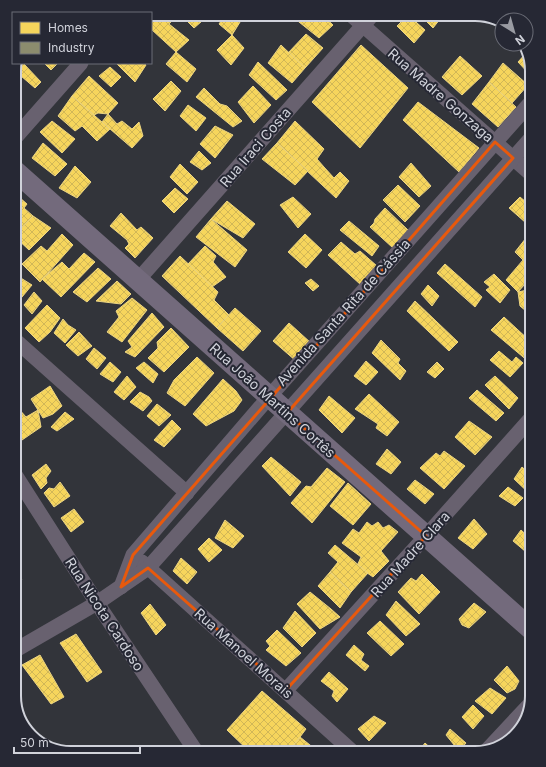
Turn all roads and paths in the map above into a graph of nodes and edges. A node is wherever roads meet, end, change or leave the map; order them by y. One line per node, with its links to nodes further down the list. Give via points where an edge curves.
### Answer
1 (357, 21): 3 (street, Rua Madre Gonzaga)
2 (367, 21): 3 (street, Rua Iraci Costa)
3 (362, 26): 7 (street, Rua Madre Gonzaga); 12 (street, Rua Iraci Costa)
4 (80, 64): 6 (street)
5 (525, 109): 7 (street, Avenida Santa Rita de Cássia)
6 (21, 130)
7 (494, 142): 9 (street, Rua Madre Gonzaga); 14 (street, Avenida Santa Rita de Cássia)
8 (525, 145): 9 (street, Avenida Santa Rita de Cássia)
9 (513, 158): 10 (street, Rua Madre Gonzaga); 15 (street, Avenida Santa Rita de Cássia)
10 (525, 168)
11 (21, 176): 12 (street, Rua João Martins Cortês)
12 (138, 280): 14 (street, Rua João Martins Cortês)
13 (21, 345): 20 (street)
14 (269, 397): 15 (street, Rua João Martins Cortês); 17 (street, Avenida Santa Rita de Cássia)
15 (287, 413): 18 (street, Avenida Santa Rita de Cássia); 21 (street, Rua João Martins Cortês)
16 (525, 425): 21 (street, Rua Madre Clara)
17 (217, 457): 18 (street); 20 (street, Avenida Santa Rita de Cássia)
18 (234, 472): 23 (street, Avenida Santa Rita de Cássia)
19 (21, 484): 25 (street, Rua Nicota Cardoso)
20 (187, 493): 22 (street, Avenida Santa Rita de Cássia)
21 (426, 536): 26 (street, Rua João Martins Cortês); 28 (street, Rua Madre Clara)
22 (133, 555): 23 (street, Rua Manoel Morais); 24 (street, Avenida Santa Rita de Cássia)
23 (148, 568): 24 (street, Avenida Santa Rita de Cássia); 28 (street, Rua Manoel Morais)
24 (121, 587): 25 (street, Avenida Santa Rita de Cássia)
25 (97, 603): 27 (street, Avenida Santa Rita de Cássia); 31 (street, Rua Nicota Cardoso)
26 (525, 624)
27 (21, 647)
28 (286, 690): 32 (street, Rua Manoel Morais)
29 (522, 713): 30 (street)
30 (495, 742)
31 (192, 746)
32 (346, 746)

